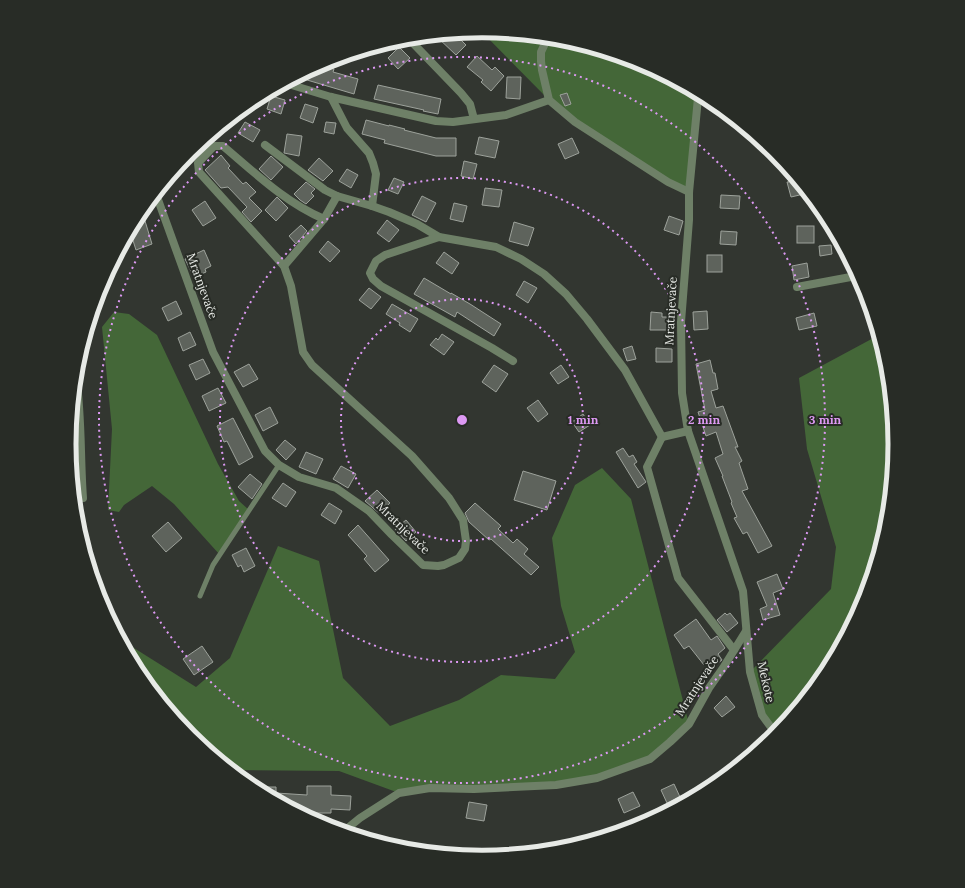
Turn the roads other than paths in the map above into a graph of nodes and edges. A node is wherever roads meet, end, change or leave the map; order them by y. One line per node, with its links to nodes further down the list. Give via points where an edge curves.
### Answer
1 (546, 43): 5 (street, via 541,52 541,61)
2 (414, 44): 7 (street, via 470,104)
3 (292, 86): 4 (street)
4 (331, 97): 7 (street, via 436,121); 12 (street, via 347,128 369,153 373,163 376,174)
5 (549, 100): 7 (street, via 506,115); 9 (street, via 575,122 668,182)
6 (698, 100): 9 (street, Mratnjevače)
7 (474, 119)
8 (265, 145): 10 (street, via 325,190)
9 (688, 192): 20 (street, Mratnjevače, via 689,220 681,322 682,393)
10 (337, 196): 12 (street); 13 (street)
11 (158, 200): 22 (street, Mratnjevače, via 213,352 265,451)
12 (372, 206): 14 (street, via 417,224)
13 (324, 219): 15 (street); 15 (street, Mratnjevače, via 307,212 279,193 224,146 214,146 198,162 202,176)
14 (439, 237): 18 (street, via 376,260 370,273 373,279); 21 (street, via 496,247 544,274 587,319 624,370)
15 (284, 266): 22 (street, Mratnjevače, via 291,286 303,352 326,379 412,456 449,498 463,520 465,549 459,558 444,565 423,564 369,511 336,488 299,477)
16 (853, 277): 17 (street)
17 (797, 287)
18 (513, 361)
19 (77, 422): 23 (street)
20 (688, 431): 21 (street); 25 (street, Mratnjevače, via 743,591)
21 (662, 437): 26 (street, Mratnjevače, via 647,467 678,578)
22 (279, 465): 24 (lane, via 214,565)
23 (83, 498)
24 (200, 596)
25 (746, 630): 26 (street, Mratnjevače); 27 (street, Mekote, via 750,672 762,715)
26 (734, 650): 28 (street, Mratnjevače, via 689,724 650,758 597,778 556,785 474,789 430,788 399,793)
27 (772, 729)
28 (350, 827)

